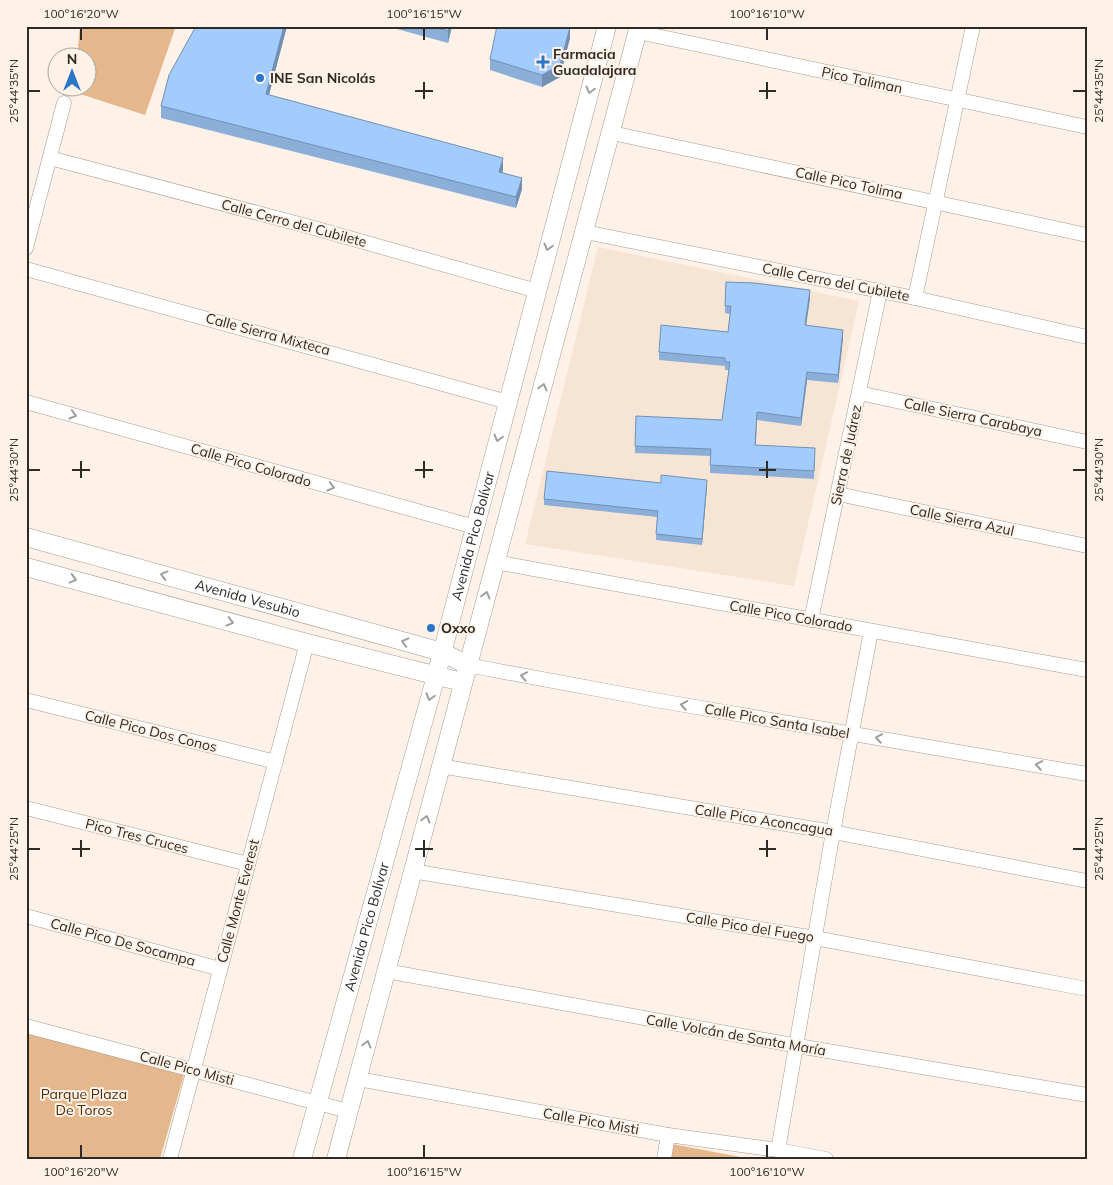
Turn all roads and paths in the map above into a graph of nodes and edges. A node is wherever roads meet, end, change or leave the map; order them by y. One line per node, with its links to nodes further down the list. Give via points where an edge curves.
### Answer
1 (607, 26): 14 (street, Avenida Pico Bolívar, one-way to 14)
2 (972, 26): 4 (street)
3 (638, 29): 4 (street, Pico Taliman); 7 (street, Avenida Pico Bolívar)
4 (958, 100): 6 (street, Pico Taliman); 9 (street)
5 (64, 103): 8 (street)
6 (1087, 128)
7 (612, 133): 9 (street, Calle Pico Tolima); 10 (street, Avenida Pico Bolívar)
8 (50, 158): 12 (street); 14 (street, Calle Cerro del Cubilete)
9 (936, 202): 11 (street, Calle Pico Tolima); 16 (street)
10 (585, 232): 15 (street, Calle Cerro del Cubilete); 26 (street, Avenida Pico Bolívar, one-way to 10)
11 (1087, 235)
12 (26, 248)
13 (26, 269): 20 (street, Calle Sierra Mixteca)
14 (537, 291): 20 (street, Avenida Pico Bolívar)
15 (880, 291): 16 (street, Calle Cerro del Cubilete); 18 (street, Sierra de Juárez)
16 (915, 298): 17 (street, Calle Cerro del Cubilete)
17 (1087, 338)
18 (859, 393): 21 (street, Calle Sierra Carabaya); 22 (street, Sierra de Juárez)
19 (26, 402): 23 (street, Calle Pico Colorado, one-way to 23)
20 (508, 402): 23 (street, Avenida Pico Bolívar, one-way to 23)
21 (1087, 442)
22 (838, 494): 25 (street, Calle Sierra Azul); 28 (street, Sierra de Juárez)
23 (475, 527): 31 (street, Avenida Pico Bolívar)
24 (26, 537): 31 (street, Avenida Vesubio, one-way to 24)
25 (1087, 546)
26 (495, 562): 28 (street, Calle Pico Colorado); 32 (street, Avenida Pico Bolívar, one-way to 26)
27 (26, 567): 30 (street, Avenida Vesubio, one-way to 30)
28 (810, 620): 29 (street, Calle Pico Colorado)
29 (871, 631): 33 (street, Calle Pico Colorado); 37 (street)
30 (307, 643): 34 (street, Avenida Vesubio); 38 (street, Calle Monte Everest)
31 (442, 652): 32 (street, Avenida Vesubio); 34 (street, Avenida Pico Bolívar)
32 (467, 665): 35 (street, Avenida Pico Bolívar); 37 (street, Calle Pico Santa Isabel, one-way to 32)
33 (1087, 670)
34 (436, 676): 35 (street, Avenida Vesubio); 56 (street, Avenida Pico Bolívar, one-way to 56)
35 (462, 682): 39 (street, Avenida Pico Bolívar)
36 (26, 700): 38 (street, Calle Pico Dos Conos)
37 (852, 734): 40 (street, Calle Pico Santa Isabel, one-way to 37); 42 (street)
38 (276, 762): 43 (street, Calle Monte Everest)
39 (440, 766): 42 (street, Calle Pico Aconcagua); 44 (street, Avenida Pico Bolívar, one-way to 39)
40 (1087, 774)
41 (26, 808): 43 (street, Pico Tres Cruces)
42 (833, 832): 45 (street, Calle Pico Aconcagua); 47 (street)
43 (248, 864): 48 (street, Calle Monte Everest)
44 (412, 871): 47 (street, Calle Pico del Fuego); 49 (street, Avenida Pico Bolívar)
45 (1087, 881)
46 (26, 916): 48 (street, Calle Pico De Socampa)
47 (815, 938): 50 (street, Calle Pico del Fuego); 52 (street)
48 (220, 969): 53 (street, Calle Monte Everest)
49 (386, 971): 52 (street, Calle Volcán de Santa María); 54 (street, Avenida Pico Bolívar, one-way to 49)
50 (1087, 989)
51 (26, 1026): 53 (street, Calle Pico Misti)
52 (798, 1046): 55 (street, Calle Volcán de Santa María); 59 (street)
53 (194, 1070): 56 (street, Calle Pico Misti); 60 (street, Calle Monte Everest)
54 (358, 1079): 57 (street, Avenida Pico Bolívar); 58 (street, Calle Pico Misti)
55 (1087, 1095)
56 (318, 1102): 57 (street, Calle Pico Misti); 61 (street, Avenida Pico Bolívar)
57 (348, 1111): 62 (street, Avenida Pico Bolívar)
58 (668, 1135): 59 (street, Calle Pico Misti); 63 (street)
59 (778, 1150): 64 (street, Calle Pico Misti)
60 (170, 1159)
61 (302, 1159)
62 (336, 1159)
63 (664, 1159)
64 (826, 1159)

